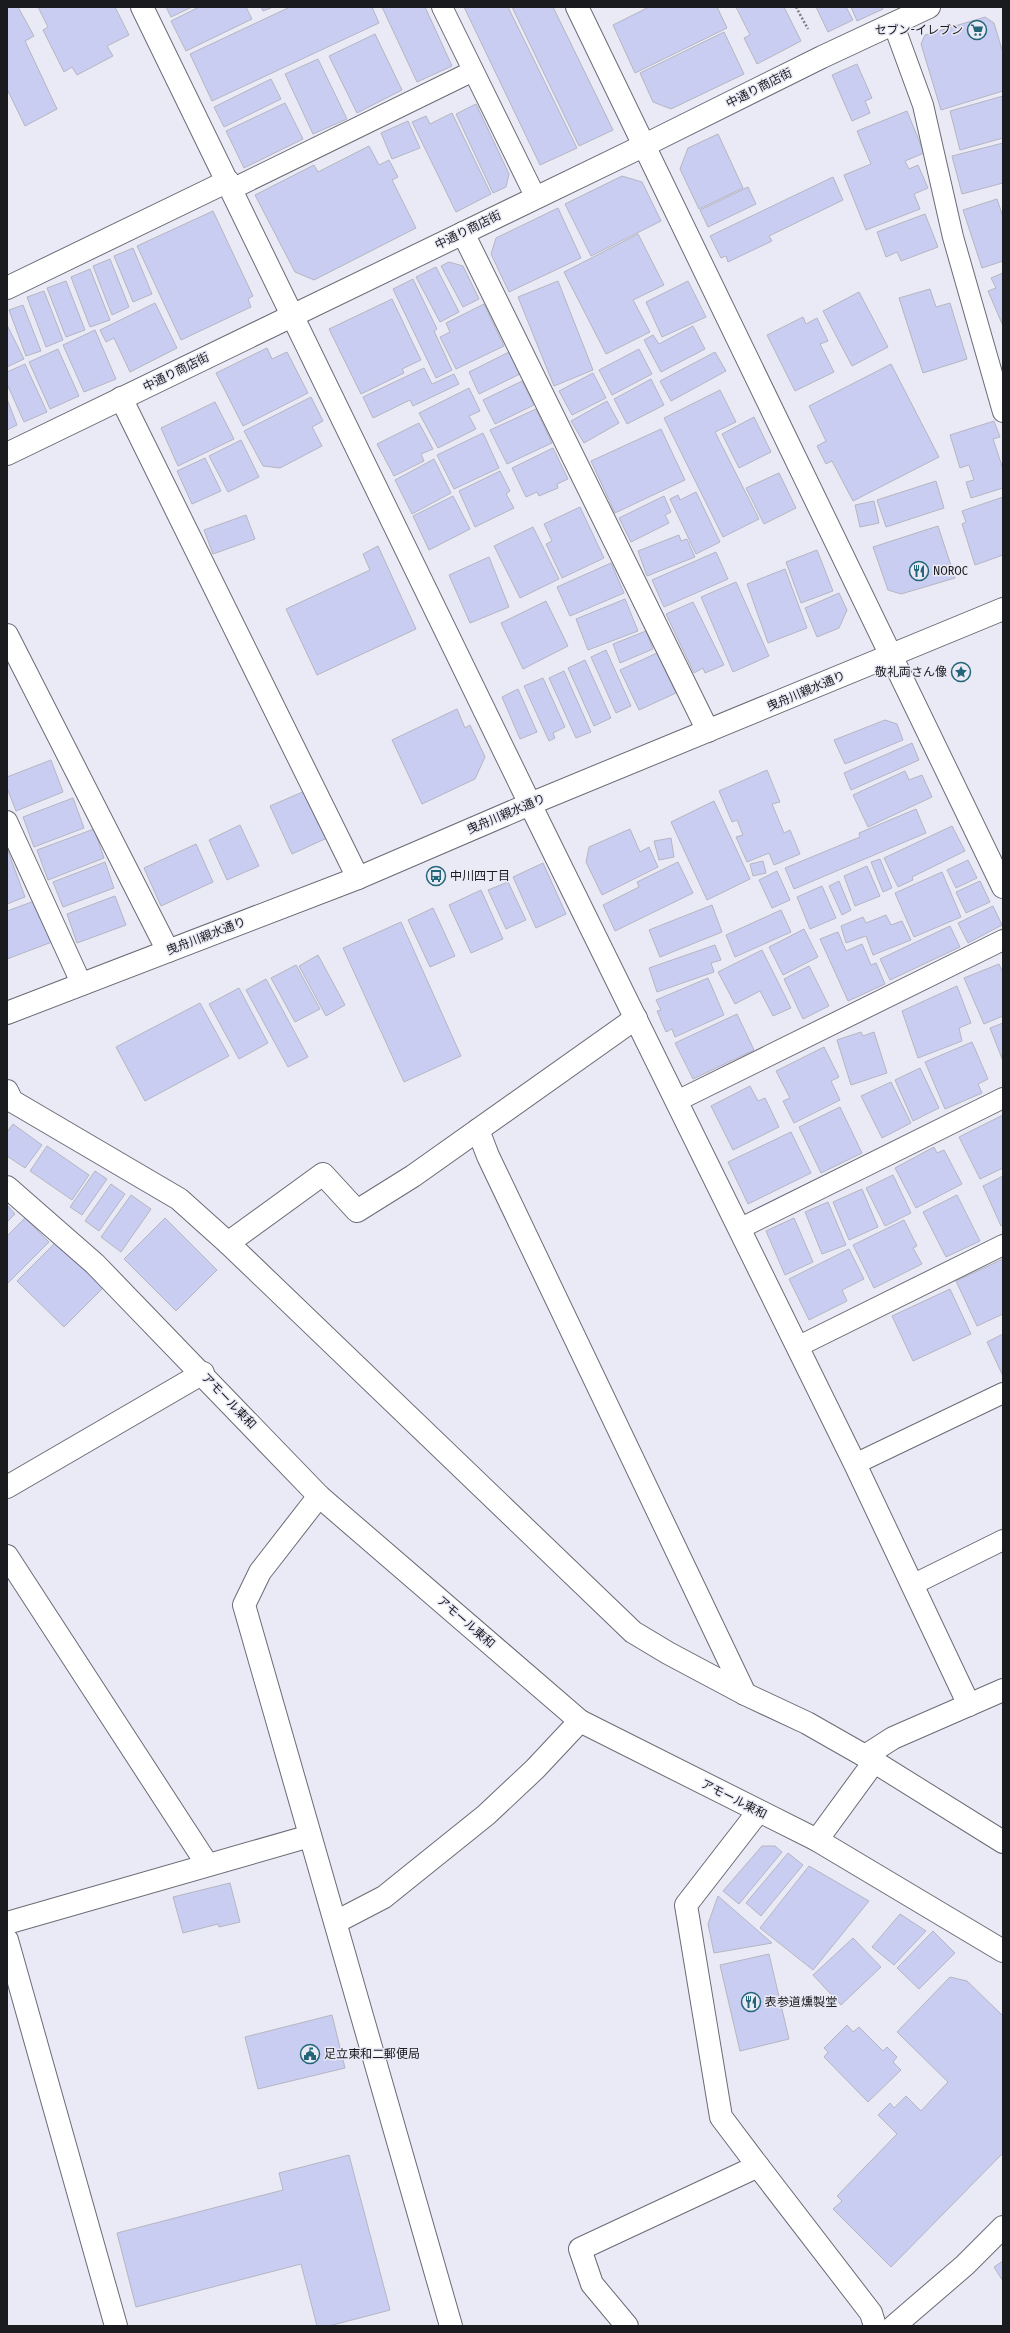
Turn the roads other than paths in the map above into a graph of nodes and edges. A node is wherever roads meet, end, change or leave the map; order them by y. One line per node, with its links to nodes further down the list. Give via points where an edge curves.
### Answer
1 (142, 7): 8 (street)
2 (442, 7): 6 (lane)
3 (577, 7): 7 (street)
4 (929, 7): 5 (street, 中通り商店街)
5 (894, 23): 7 (street, 中通り商店街); 14 (lane, via 923,105 953,237)
6 (473, 71): 8 (lane); 9 (lane)
7 (645, 145): 9 (street, 中通り商店街); 18 (street)
8 (230, 185): 11 (street); 12 (street)
9 (536, 198): 10 (street, 中通り商店街)
10 (463, 233): 12 (street, 中通り商店街); 20 (street)
11 (7, 288)
12 (294, 315): 13 (street, 中通り商店街); 21 (street)
13 (121, 398): 15 (street, 中通り商店街); 23 (street)
14 (1003, 412)
15 (7, 454)
16 (1003, 609): 18 (street, 曳舟川親水通り)
17 (7, 635): 19 (street)
18 (891, 655): 20 (street, 曳舟川親水通り); 24 (street)
19 (15, 670): 26 (street)
20 (708, 731): 21 (street, 曳舟川親水通り)
21 (530, 804): 23 (street, 曳舟川親水通り); 29 (street)
22 (7, 821): 27 (lane)
23 (358, 878): 26 (street, 曳舟川親水通り)
24 (1003, 887)
25 (1003, 940): 32 (lane)
26 (168, 951): 27 (street, 曳舟川親水通り)
27 (82, 985): 28 (street, 曳舟川親水通り)
28 (7, 1013)
29 (636, 1018): 32 (street); 33 (street)
30 (7, 1090): 36 (street, via 12,1102 179,1199)
31 (1003, 1098): 35 (lane)
32 (677, 1101): 35 (street)
33 (478, 1130): 36 (street, via 357,1211 323,1174); 48 (street, via 488,1156)
34 (7, 1187): 39 (street, アモール東和, via 95,1264)
35 (739, 1228): 38 (street)
36 (228, 1242): 48 (street, via 633,1632)
37 (1003, 1245): 38 (lane)
38 (797, 1347): 41 (street)
39 (203, 1373): 42 (street); 43 (street, アモール東和)
40 (1003, 1393): 41 (lane)
41 (855, 1464): 46 (street)
42 (7, 1487)
43 (319, 1496): 50 (street, アモール東和); 53 (street, via 260,1572 244,1605)
44 (1003, 1540): 46 (lane)
45 (7, 1556): 56 (street)
46 (912, 1585): 49 (street)
47 (1003, 1690): 49 (street)
48 (745, 1694): 51 (street, via 807,1723)
49 (969, 1706): 51 (street, via 893,1738)
50 (580, 1721): 52 (street, アモール東和); 57 (street, via 535,1769 486,1815 384,1897)
51 (869, 1759): 54 (street); 55 (street)
52 (758, 1812): 54 (street, アモール東和); 61 (street, via 686,1905 721,2117)
53 (310, 1836): 56 (street); 57 (street)
54 (817, 1840): 60 (street, アモール東和)
55 (1003, 1842)
56 (207, 1864): 58 (street)
57 (336, 1922): 64 (street)
58 (7, 1923)
59 (7, 1940): 63 (street)
60 (1003, 1951)
61 (758, 2166): 65 (street, via 580,2249 592,2284); 66 (street, via 871,2313)
62 (1003, 2227): 67 (street, via 965,2265)
63 (116, 2326)
64 (451, 2326)
65 (627, 2326)
66 (875, 2326)
67 (894, 2326)

